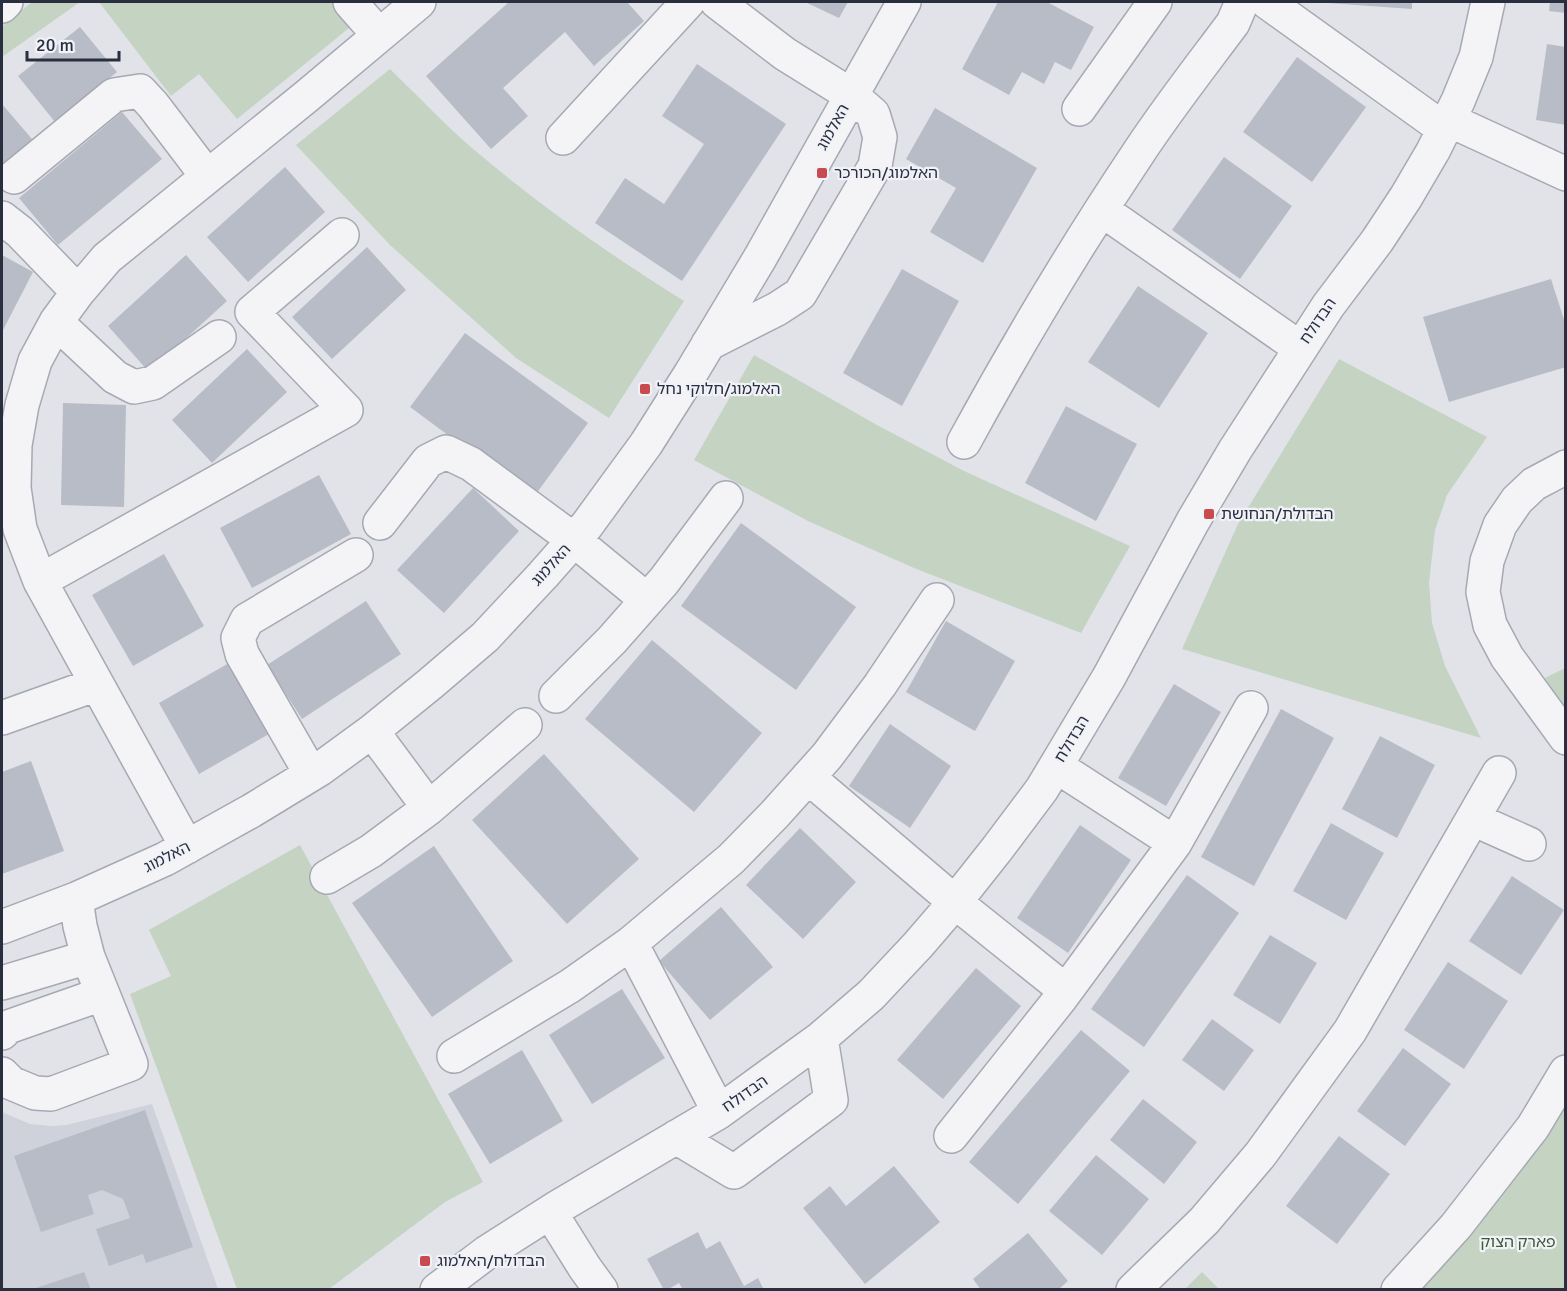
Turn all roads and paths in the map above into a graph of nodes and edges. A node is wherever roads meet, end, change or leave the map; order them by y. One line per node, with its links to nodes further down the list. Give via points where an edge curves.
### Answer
1 (6, 2): 11 (street)
2 (350, 2): 12 (street)
3 (419, 2): 12 (street)
4 (688, 2): 16 (street)
5 (717, 2): 13 (street, via 784,54)
6 (904, 2): 13 (street, האלמוג)
7 (1155, 2): 14 (street)
8 (1242, 2): 20 (street, via 1233,22)
9 (1267, 2): 15 (street)
10 (1488, 2): 15 (street, הבדולח, via 1476,57)
11 (2, 6)
12 (379, 35): 18 (street)
13 (851, 95): 26 (street, האלמוג); 26 (street, via 873,114 880,136 874,166 800,294)
14 (1079, 109)
15 (1447, 124): 17 (street); 27 (street, הבדולח, via 1377,241)
16 (563, 138)
17 (1566, 174)
18 (207, 176): 19 (street, via 140,91 114,95); 23 (street, via 107,258)
19 (14, 177)
20 (1102, 210): 27 (street); 29 (street, via 1011,357)
21 (2, 218): 23 (street, via 20,231)
22 (342, 235): 35 (street, via 252,312 346,410)
23 (78, 292): 24 (street)
24 (56, 322): 25 (street, via 116,376 134,387 153,383); 28 (street)
25 (219, 337)
26 (708, 344): 33 (street, האלמוג, via 646,444)
27 (1300, 348): 45 (street, הבדולח, via 1193,521)
28 (12, 404): 35 (street, via 14,488 20,529)
29 (964, 442)
30 (1566, 467): 44 (street, via 1534,484 1500,525 1487,561 1482,592 1490,625 1507,657)
31 (726, 498): 36 (street)
32 (380, 523): 33 (street, via 428,461 446,452 471,465)
33 (574, 540): 36 (street); 43 (street, האלמוג, via 485,637)
34 (356, 555): 47 (street, via 247,620 238,638 242,654)
35 (40, 581): 38 (street)
36 (647, 600): 39 (street)
37 (937, 600): 48 (street, via 880,685)
38 (97, 684): 41 (street); 53 (street)
39 (556, 696)
40 (1251, 708): 51 (street)
41 (2, 718)
42 (525, 725): 49 (street)
43 (372, 731): 47 (street, האלמוג); 49 (street)
44 (1566, 738)
45 (1056, 766): 51 (street); 56 (street, הבדולח)
46 (1499, 773): 50 (street)
47 (311, 774): 53 (street, האלמוג)
48 (807, 777): 56 (street); 58 (street, via 731,859)
49 (429, 808): 54 (street, via 371,851)
50 (1473, 819): 52 (street); 74 (street, via 1350,1031 1315,1081 1204,1221)
51 (1175, 843): 61 (street)
52 (1529, 844)
53 (187, 847): 55 (street, האלמוג)
54 (327, 877)
55 (76, 899): 57 (street, האלמוג); 59 (street)
56 (955, 902): 61 (street); 64 (street, הבדולח, via 871,995)
57 (2, 927)
58 (630, 943): 65 (street, via 570,986); 68 (street)
59 (88, 957): 60 (street); 62 (street)
60 (2, 983)
61 (1066, 991): 70 (street)
62 (102, 994): 63 (street, via 8,1028); 67 (street, via 131,1064 51,1094 35,1093 11,1083)
63 (2, 1034)
64 (821, 1038): 68 (street, הבדולח); 69 (street, via 831,1100 734,1172)
65 (454, 1056)
66 (1566, 1072): 75 (street, via 1533,1127 1456,1226)
67 (2, 1074)
68 (719, 1112): 69 (street, הבדולח)
69 (676, 1137): 71 (street, הבדולח)
70 (951, 1137)
71 (550, 1212): 72 (street, הבדולח); 73 (street)
72 (437, 1290)
73 (601, 1290)
74 (1133, 1290)
75 (1398, 1290)

